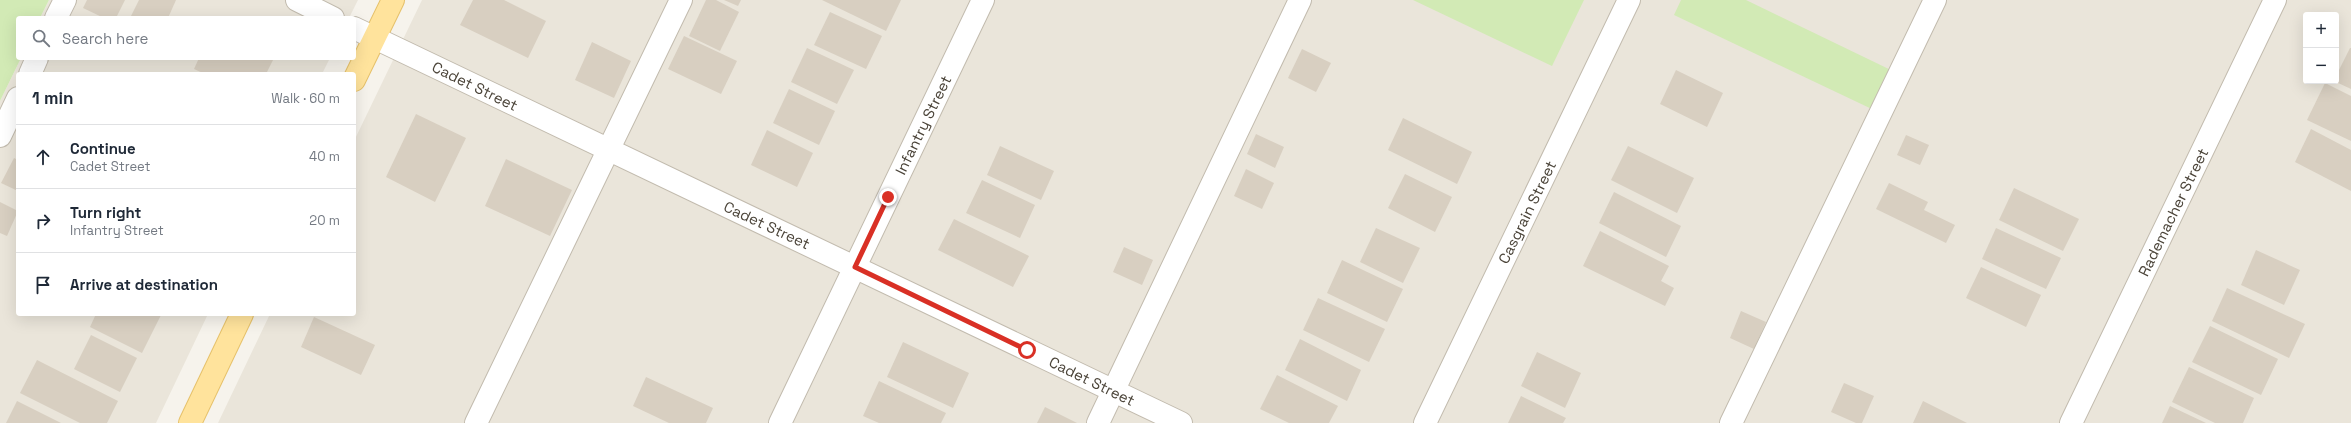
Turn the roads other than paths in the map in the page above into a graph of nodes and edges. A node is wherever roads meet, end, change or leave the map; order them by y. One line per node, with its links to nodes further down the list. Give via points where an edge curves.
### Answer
1 (65, 0): 10 (street)
2 (297, 0): 11 (street)
3 (393, 0): 13 (main road)
4 (681, 0): 19 (street)
5 (984, 0): 20 (street, Infantry Street)
6 (1300, 0): 22 (street)
7 (1629, 0): 28 (street, Casgrain Street)
8 (1935, 0): 29 (street)
9 (2275, 0): 30 (street, Rademacher Street)
10 (57, 16)
11 (329, 16)
12 (356, 29): 13 (street, Cadet Street)
13 (374, 38): 16 (main road); 19 (street, Cadet Street)
14 (36, 60): 15 (street)
15 (31, 72)
16 (356, 76)
17 (16, 102): 18 (street)
18 (0, 136)
19 (609, 150): 20 (street, Cadet Street); 24 (street)
20 (855, 267): 22 (street, Cadet Street); 25 (street, Infantry Street)
21 (241, 316): 23 (main road)
22 (1114, 391): 26 (street); 27 (street, Cadet Street)
23 (190, 423)
24 (476, 423)
25 (780, 423)
26 (1098, 423)
27 (1180, 423)
28 (1425, 423)
29 (1731, 423)
30 (2071, 423)

